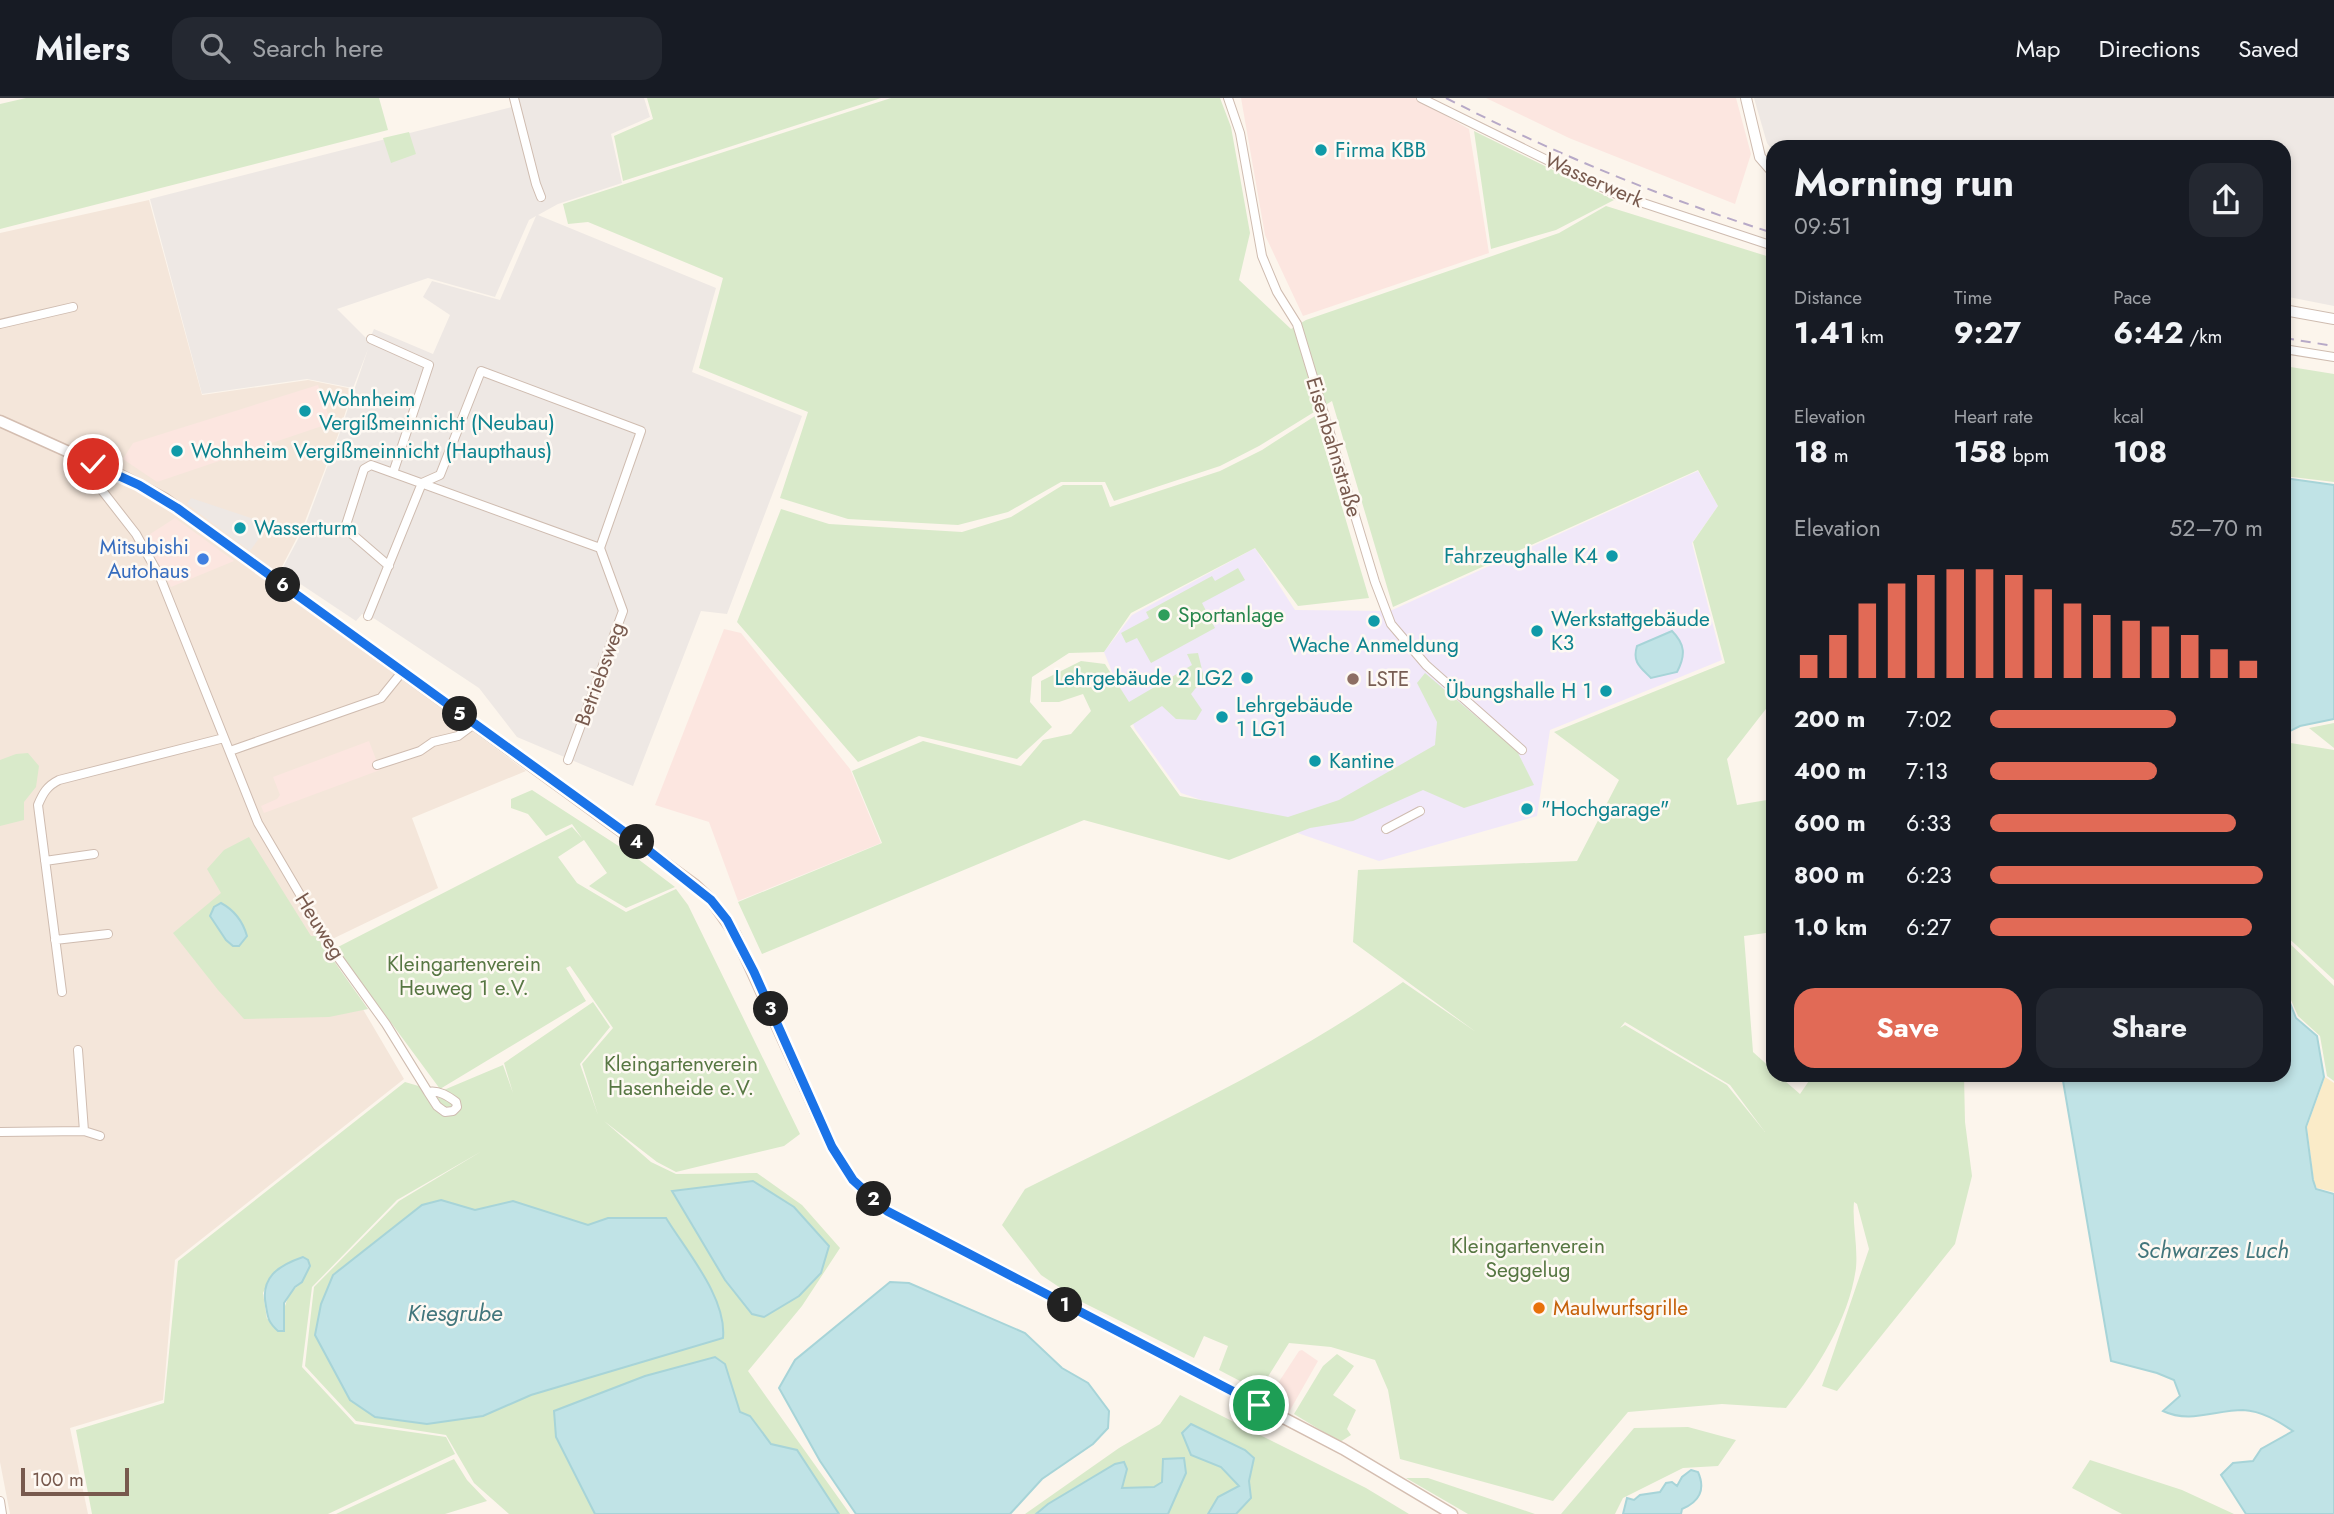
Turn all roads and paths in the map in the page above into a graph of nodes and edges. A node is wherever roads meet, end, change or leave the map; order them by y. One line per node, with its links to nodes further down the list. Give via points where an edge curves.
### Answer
1 (514, 98): 6 (street)
2 (1228, 98): 25 (street, Eisenbahnstraße, via 1240,133 1262,256 1297,324 1388,618 1426,665)
3 (1421, 98): 7 (street, Wasserwerk, via 1616,194)
4 (1746, 98): 5 (street, via 1760,157)
5 (1766, 164)
6 (541, 197)
7 (1766, 244)
8 (73, 307): 11 (street)
9 (2291, 311): 10 (street)
10 (2334, 318)
11 (0, 324)
12 (371, 339): 17 (street, via 429,365)
13 (2291, 350): 14 (street)
14 (2334, 357)
15 (0, 421): 16 (main road)
16 (76, 457): 22 (main road, via 165,499); 24 (street, Heuweg, via 136,534 160,577)
17 (393, 473): 18 (street); 20 (street, via 371,465 364,469 345,528)
18 (422, 483): 19 (street); 19 (street, via 440,475 481,370 641,431); 20 (street)
19 (600, 548): 27 (street, Betriebsweg, via 623,611)
20 (389, 566): 21 (street)
21 (368, 616)
22 (402, 672): 23 (main road); 26 (street, via 381,698)
23 (474, 724): 28 (street, via 458,736); 43 (main road, via 711,900 754,972 832,1147 853,1180 887,1211 1343,1449)
24 (224, 738): 26 (street, Heuweg); 32 (street, via 50,785 38,805)
25 (1522, 750)
26 (230, 751): 37 (street, Heuweg, via 258,823 332,949)
27 (568, 760)
28 (377, 765)
29 (1420, 811): 30 (street)
30 (1386, 829)
31 (94, 854): 32 (street)
32 (45, 861): 34 (street)
33 (108, 934): 34 (street)
34 (55, 940): 35 (street)
35 (62, 992)
36 (78, 1050): 38 (street)
37 (429, 1092)
38 (84, 1131): 39 (street); 40 (street)
39 (0, 1132)
40 (100, 1136)
41 (0, 1501): 42 (street)
42 (2, 1514)
43 (1452, 1514)

